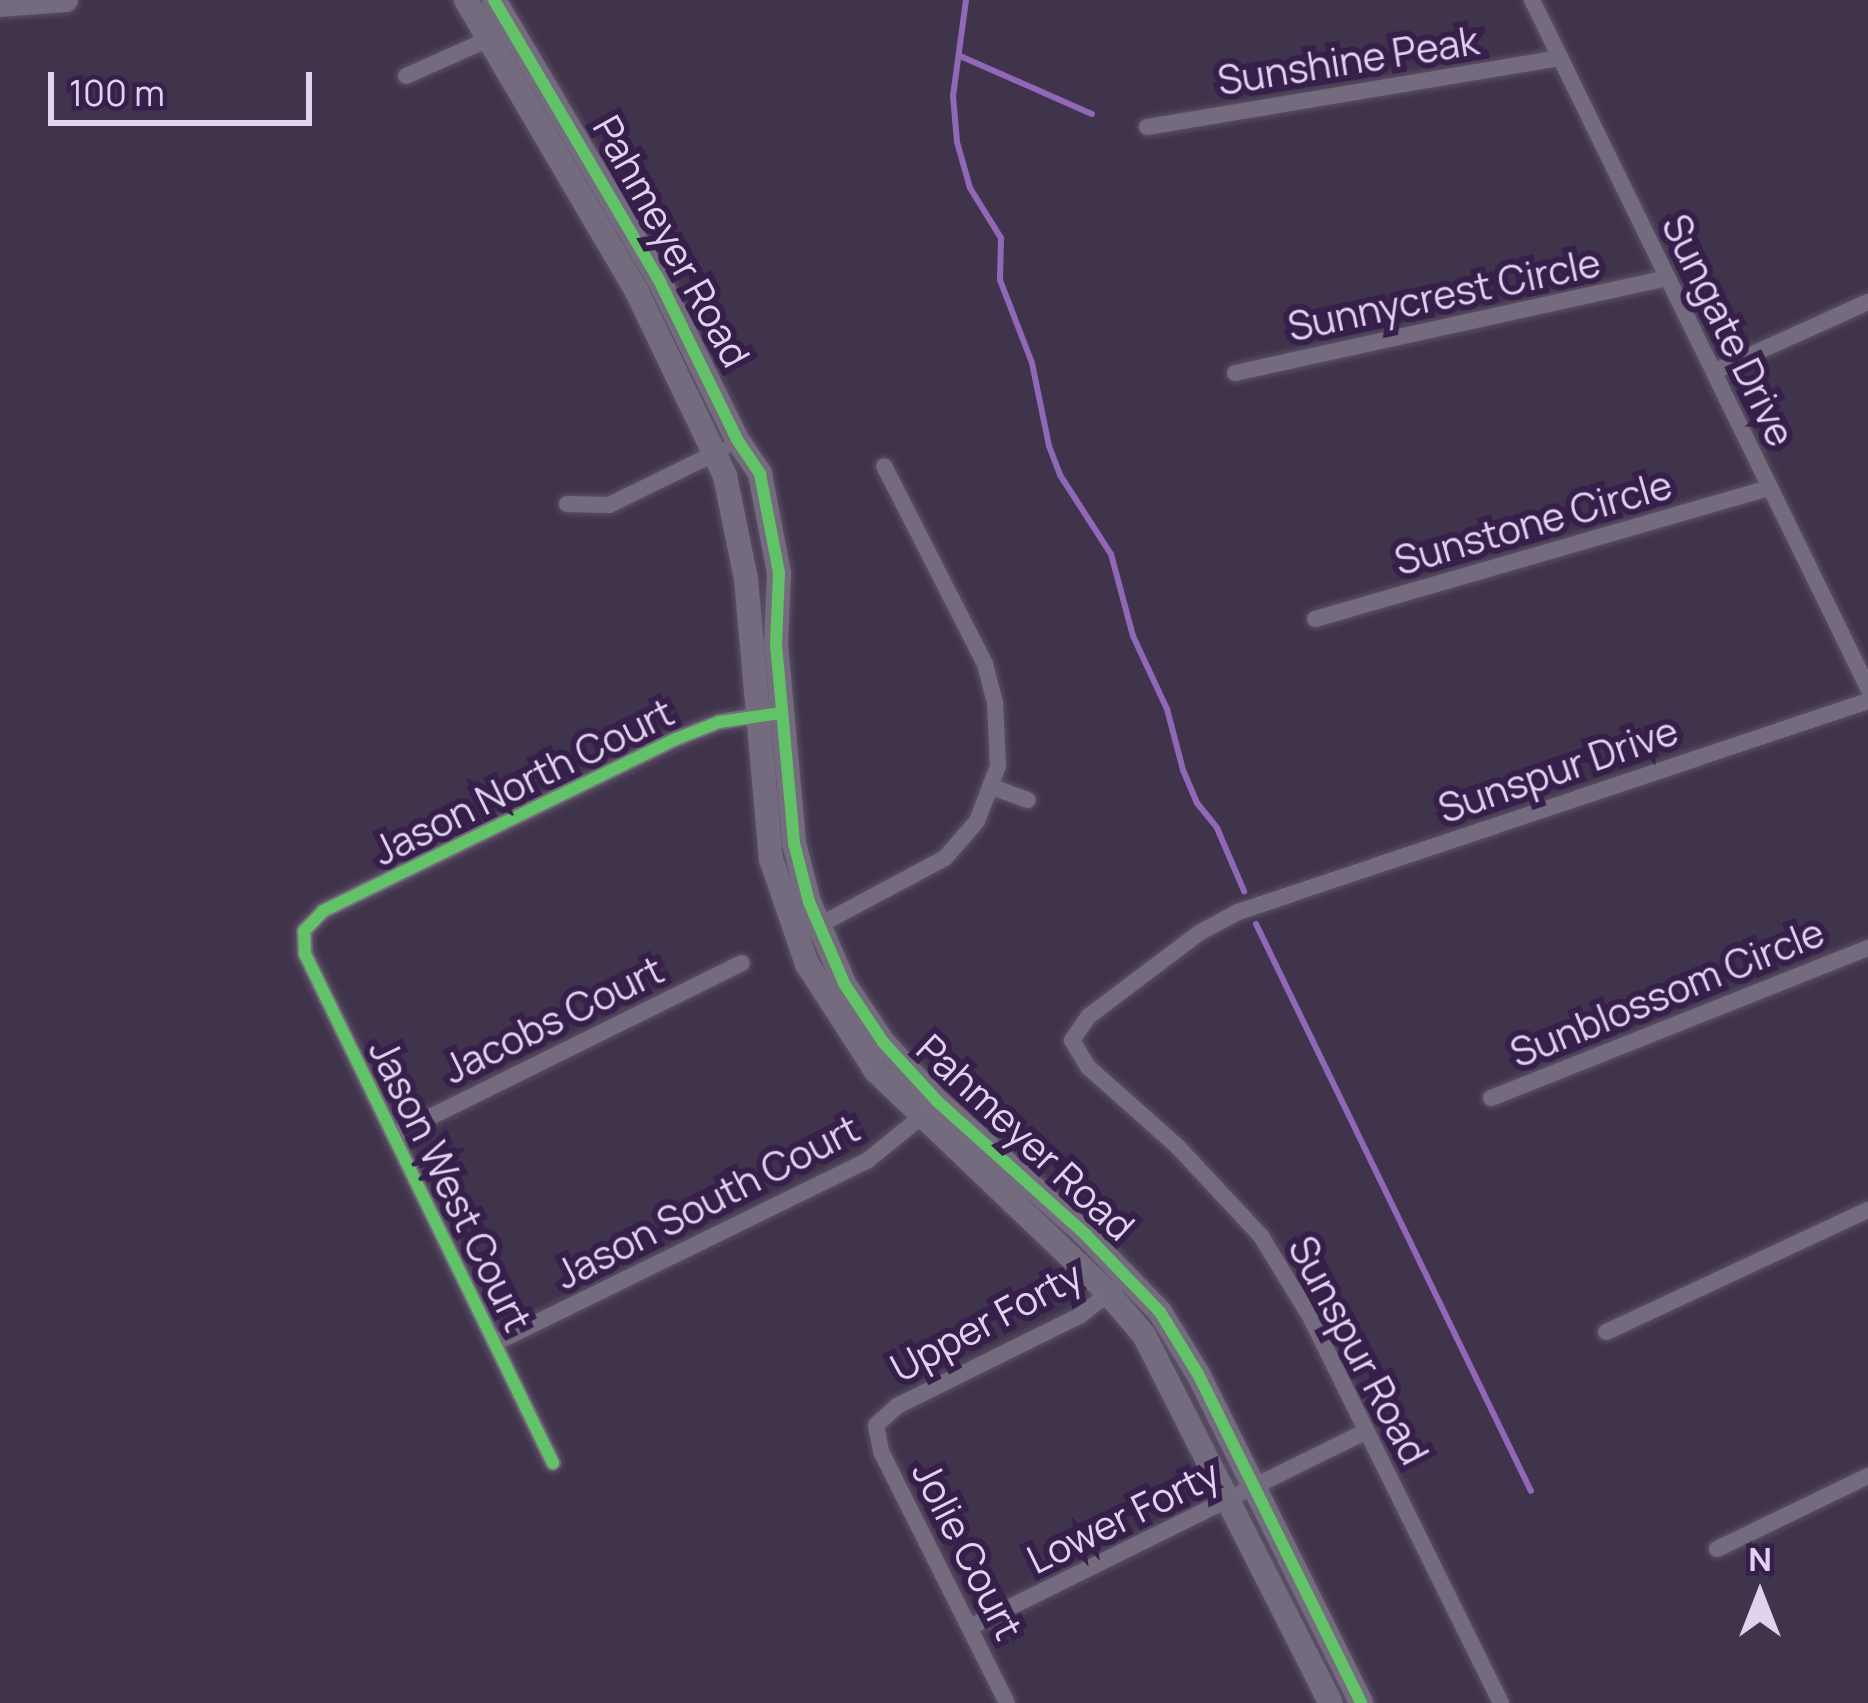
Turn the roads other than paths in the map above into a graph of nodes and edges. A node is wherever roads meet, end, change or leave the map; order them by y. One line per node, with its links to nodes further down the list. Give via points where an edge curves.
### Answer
1 (66, 0): 5 (street)
2 (466, 0): 6 (street, Pahmeyer Road)
3 (494, 0): 14 (street, Pahmeyer Road, via 658,278)
4 (1532, 0): 7 (street, Sungate Drive)
5 (0, 5)
6 (487, 40): 8 (street); 15 (street, Pahmeyer Road, via 638,292)
7 (1560, 58): 9 (street, Sunshine Peak); 10 (street, Sungate Drive)
8 (406, 76)
9 (1147, 127)
10 (1666, 278): 12 (street, Sungate Drive); 13 (street, Sunnycrest Circle)
11 (1868, 302): 12 (street)
12 (1715, 371): 17 (street, Sungate Drive)
13 (1235, 373)
14 (738, 441): 15 (street); 22 (street, Pahmeyer Road, via 760,474 775,537)
15 (715, 454): 18 (street, via 609,505); 22 (street, Pahmeyer Road, via 741,547)
16 (884, 466): 23 (street, via 985,664 998,745)
17 (1770, 488): 19 (street, Sunstone Circle); 20 (street, Sungate Drive)
18 (567, 504)
19 (1315, 619)
20 (1868, 688)
21 (1868, 701): 25 (street, Sunspur Drive)
22 (770, 714): 26 (street, Jason North Court, via 676,739 323,911); 27 (street, Pahmeyer Road)
23 (992, 787): 24 (street); 27 (street, via 977,821 945,858)
24 (1028, 800)
25 (1269, 901): 39 (street, Sunspur Road, via 1199,933 1090,1016 1072,1040 1088,1067 1178,1146 1261,1236)
26 (304, 931): 32 (street, Jason West Court, via 305,954)
27 (807, 932): 31 (street, Pahmeyer Road)
28 (1868, 948): 30 (street, Sunblossom Circle)
29 (742, 963): 32 (street, Jacobs Court)
30 (1491, 1098)
31 (930, 1111): 34 (street, Pahmeyer Road); 35 (street, Pahmeyer Road); 37 (street, Jason South Court, via 868,1160)
32 (394, 1135): 37 (street, Jason West Court)
33 (1868, 1210): 36 (street)
34 (1127, 1274): 35 (street, Upper Forty); 42 (street, Pahmeyer Road, via 1198,1374)
35 (1109, 1294): 38 (street, Upper Forty); 42 (street, Pahmeyer Road)
36 (1606, 1332)
37 (495, 1343): 40 (street, Jason West Court)
38 (876, 1425): 44 (street, Jolie Court, via 881,1451)
39 (1366, 1431): 42 (street, Lower Forty); 48 (street, Sunspur Road)
40 (553, 1463)
41 (1868, 1476): 43 (street)
42 (1242, 1495): 44 (street, Lower Forty); 45 (street, Pahmeyer Road); 47 (street, Pahmeyer Road)
43 (1717, 1549)
44 (972, 1626): 46 (street, Jolie Court)
45 (1354, 1700)
46 (1007, 1703)
47 (1331, 1703)
48 (1501, 1703)

